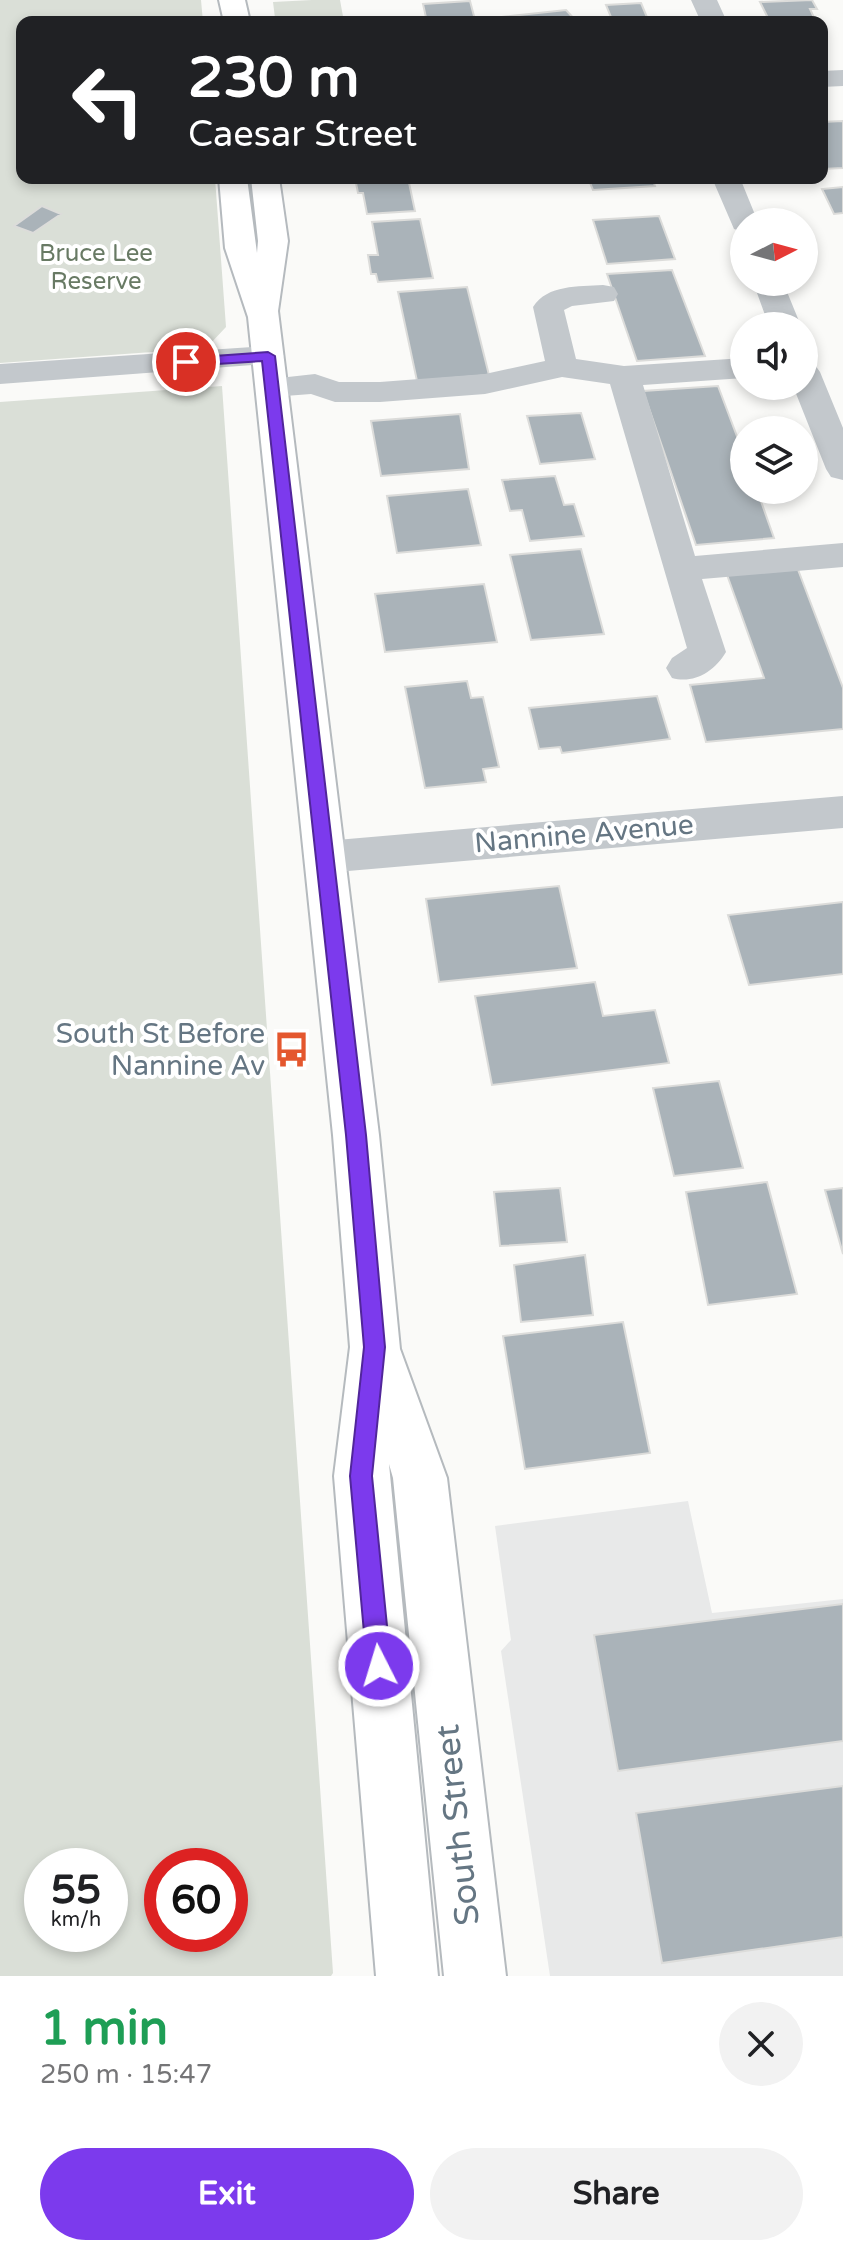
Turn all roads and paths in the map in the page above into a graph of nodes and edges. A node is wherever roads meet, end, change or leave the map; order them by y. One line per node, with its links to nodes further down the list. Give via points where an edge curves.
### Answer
1 (234, 184): 6 (main road, South Street, via 240,248)
2 (266, 184): 6 (main road, South Street, via 273,241)
3 (728, 184): 4 (street)
4 (738, 208)
5 (603, 294): 7 (street, via 564,297 548,307)
6 (268, 354): 7 (street, via 335,392 485,384); 9 (street); 17 (main road, South Street)
7 (562, 367): 10 (street)
8 (730, 369): 10 (street)
9 (0, 374)
10 (624, 376): 14 (street)
11 (815, 400): 12 (street)
12 (843, 469)
13 (843, 555): 14 (street)
14 (681, 569): 15 (street, via 707,652)
15 (685, 668)
16 (843, 812): 17 (street, Nannine Avenue)
17 (325, 857): 18 (main road, South Street)
18 (375, 1347): 19 (main road, South Street, via 361,1476); 20 (main road, South Street, via 420,1478)
19 (407, 1976)
20 (475, 1976)

